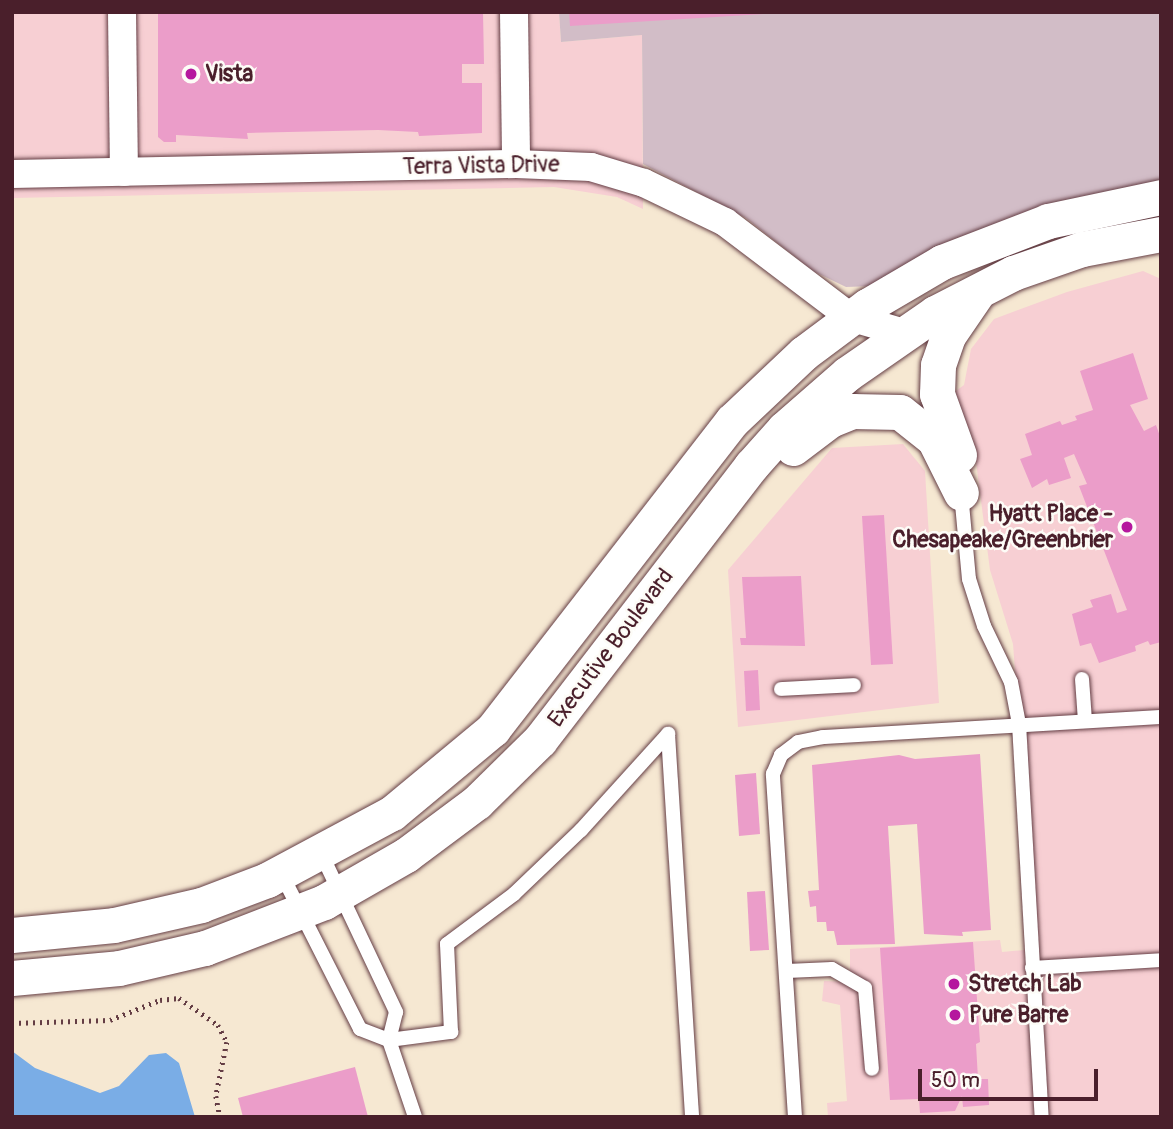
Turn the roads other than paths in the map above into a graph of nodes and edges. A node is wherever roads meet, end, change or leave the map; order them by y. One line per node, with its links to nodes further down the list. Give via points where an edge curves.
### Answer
1 (122, 12): 4 (street)
2 (514, 12): 3 (street)
3 (516, 164): 4 (street, Terra Vista Drive); 9 (street, Terra Vista Drive, via 590,167 655,188 726,222)
4 (124, 172): 5 (street, Terra Vista Drive)
5 (12, 174)
6 (1161, 197): 9 (street, Executive Boulevard, via 1083,210 1004,237 942,262)
7 (1161, 233): 8 (street, Executive Boulevard, via 1047,260)
8 (981, 289): 10 (street, Executive Boulevard); 11 (street, via 948,335 938,365 937,394 963,467)
9 (850, 317): 10 (street, Terra Vista Drive); 19 (street, Executive Boulevard, via 732,421 493,729 392,813)
10 (904, 333): 12 (street, Executive Boulevard, via 784,429)
11 (961, 493): 12 (street, via 942,452 921,425 900,412 878,408 830,420); 18 (lane, via 969,579 984,626 1011,682)
12 (724, 501): 21 (street, Executive Boulevard, via 574,699 509,772 406,855)
13 (1082, 680): 17 (lane)
14 (854, 685): 15 (lane)
15 (781, 689)
16 (1161, 717): 17 (lane)
17 (1085, 721): 18 (lane)
18 (1019, 724): 25 (lane); 26 (lane, via 809,738 781,755 773,774)
19 (321, 853): 20 (street, Executive Boulevard); 21 (lane)
20 (281, 873): 22 (lane); 23 (street, Executive Boulevard, via 201,905 159,916 71,932)
21 (341, 891): 22 (street, Executive Boulevard); 28 (lane, via 396,1012)
22 (303, 911): 27 (street, Executive Boulevard, via 249,934 163,959 76,974); 28 (lane, via 360,1029)
23 (12, 935)
24 (1161, 960): 25 (lane)
25 (1032, 968): 33 (lane)
26 (787, 971): 29 (lane, via 832,969 865,988); 32 (lane)
27 (12, 978)
28 (389, 1040): 30 (lane); 31 (lane, via 451,1032 447,944 524,884 668,734)
29 (872, 1069)
30 (415, 1117)
31 (692, 1117)
32 (795, 1117)
33 (1042, 1117)

